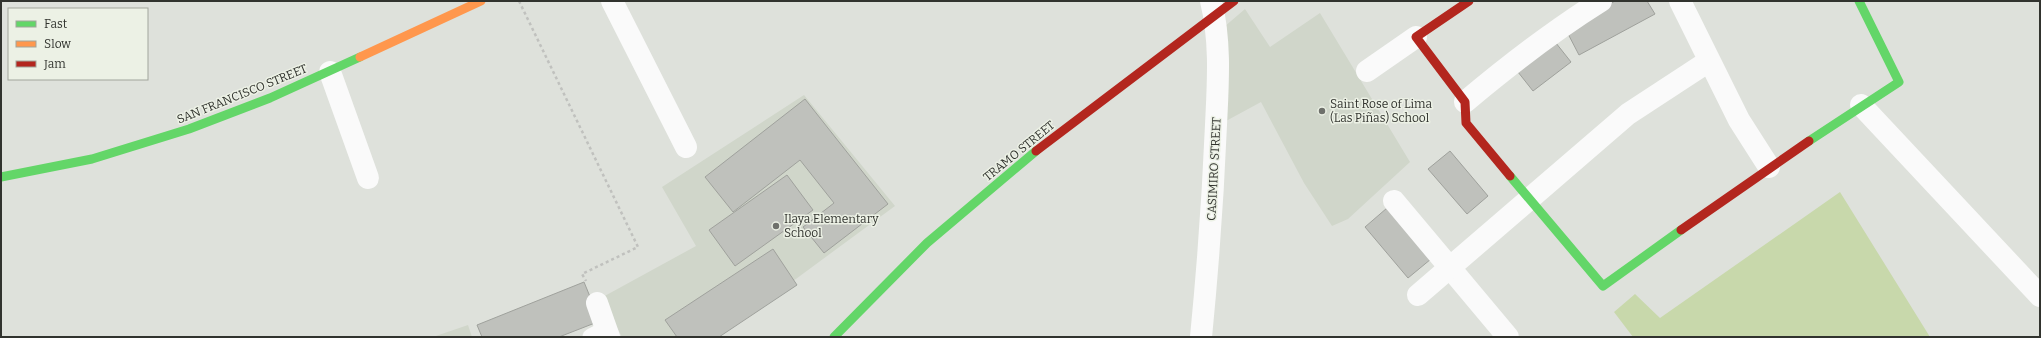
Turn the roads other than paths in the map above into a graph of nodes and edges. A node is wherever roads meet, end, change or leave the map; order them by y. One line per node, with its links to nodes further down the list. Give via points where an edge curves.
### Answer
1 (481, 1): 12 (street, SAN FRANCISCO STREET)
2 (612, 1): 15 (street)
3 (1234, 1): 8 (street, TRAMO STREET)
4 (1469, 1): 9 (street)
5 (1601, 1): 13 (street, via 1521,56)
6 (1680, 1): 10 (street)
7 (1859, 1): 14 (street, via 1899,82)
8 (1212, 8): 26 (street, TRAMO STREET, via 927,243); 27 (street, CASIMIRO STREET, via 1219,56 1213,200)
9 (1416, 37): 11 (street); 13 (street)
10 (1709, 61): 16 (street, via 1739,120); 19 (street, via 1628,114)
11 (1367, 71)
12 (330, 72): 17 (street, SAN FRANCISCO STREET, via 188,129 92,159); 18 (street)
13 (1465, 102): 19 (street, via 1466,123)
14 (1861, 105): 16 (street); 23 (street)
15 (686, 147)
16 (1769, 167): 19 (street, via 1603,286)
17 (1, 177)
18 (368, 178)
19 (1530, 199): 21 (street)
20 (1394, 201): 21 (street)
21 (1451, 267): 22 (street); 28 (street)
22 (1418, 295)
23 (2040, 296)
24 (597, 303): 25 (street)
25 (602, 334)
26 (834, 337)
27 (1201, 337)
28 (1508, 337)

